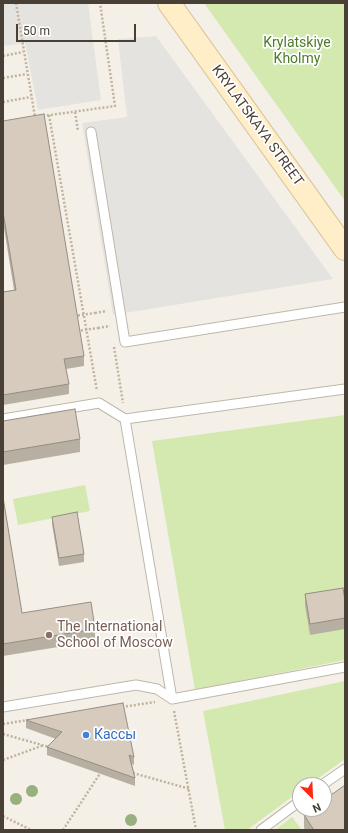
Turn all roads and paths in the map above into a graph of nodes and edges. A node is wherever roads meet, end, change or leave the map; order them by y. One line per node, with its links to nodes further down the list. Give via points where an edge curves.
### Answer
1 (16, 3): 4 (path)
2 (100, 3): 10 (path, via 115,106)
3 (169, 3): 12 (main road, KRYLATSKAYA STREET)
4 (23, 52): 5 (path); 6 (path)
5 (3, 56)
6 (27, 74): 7 (path); 8 (path)
7 (3, 78)
8 (31, 97): 9 (path); 10 (path, via 35,118)
9 (3, 102)
10 (49, 115): 20 (path)
11 (91, 132): 13 (lane, via 125,342)
12 (345, 249)
13 (345, 307)
14 (108, 311): 15 (path, bridge)
15 (70, 317)
16 (110, 326): 17 (path, bridge)
17 (73, 332)
18 (117, 369): 22 (path)
19 (345, 389): 22 (lane)
20 (99, 403): 21 (lane); 22 (lane)
21 (3, 419)
22 (126, 419): 24 (lane)
23 (345, 666): 24 (lane)
24 (172, 699): 25 (lane, via 157,689 136,685); 26 (path); 37 (path)
25 (3, 707)
26 (118, 707)
27 (34, 720): 28 (path)
28 (3, 724)
29 (3, 734): 30 (path)
30 (45, 745): 31 (path); 32 (path)
31 (52, 747)
32 (3, 760)
33 (345, 768): 36 (lane)
34 (102, 771): 41 (path)
35 (129, 772): 37 (path)
36 (332, 778)
37 (190, 789): 42 (path)
38 (292, 807): 43 (lane)
39 (3, 816): 40 (path)
40 (31, 830)
41 (63, 830)
42 (196, 830)
43 (261, 830)

